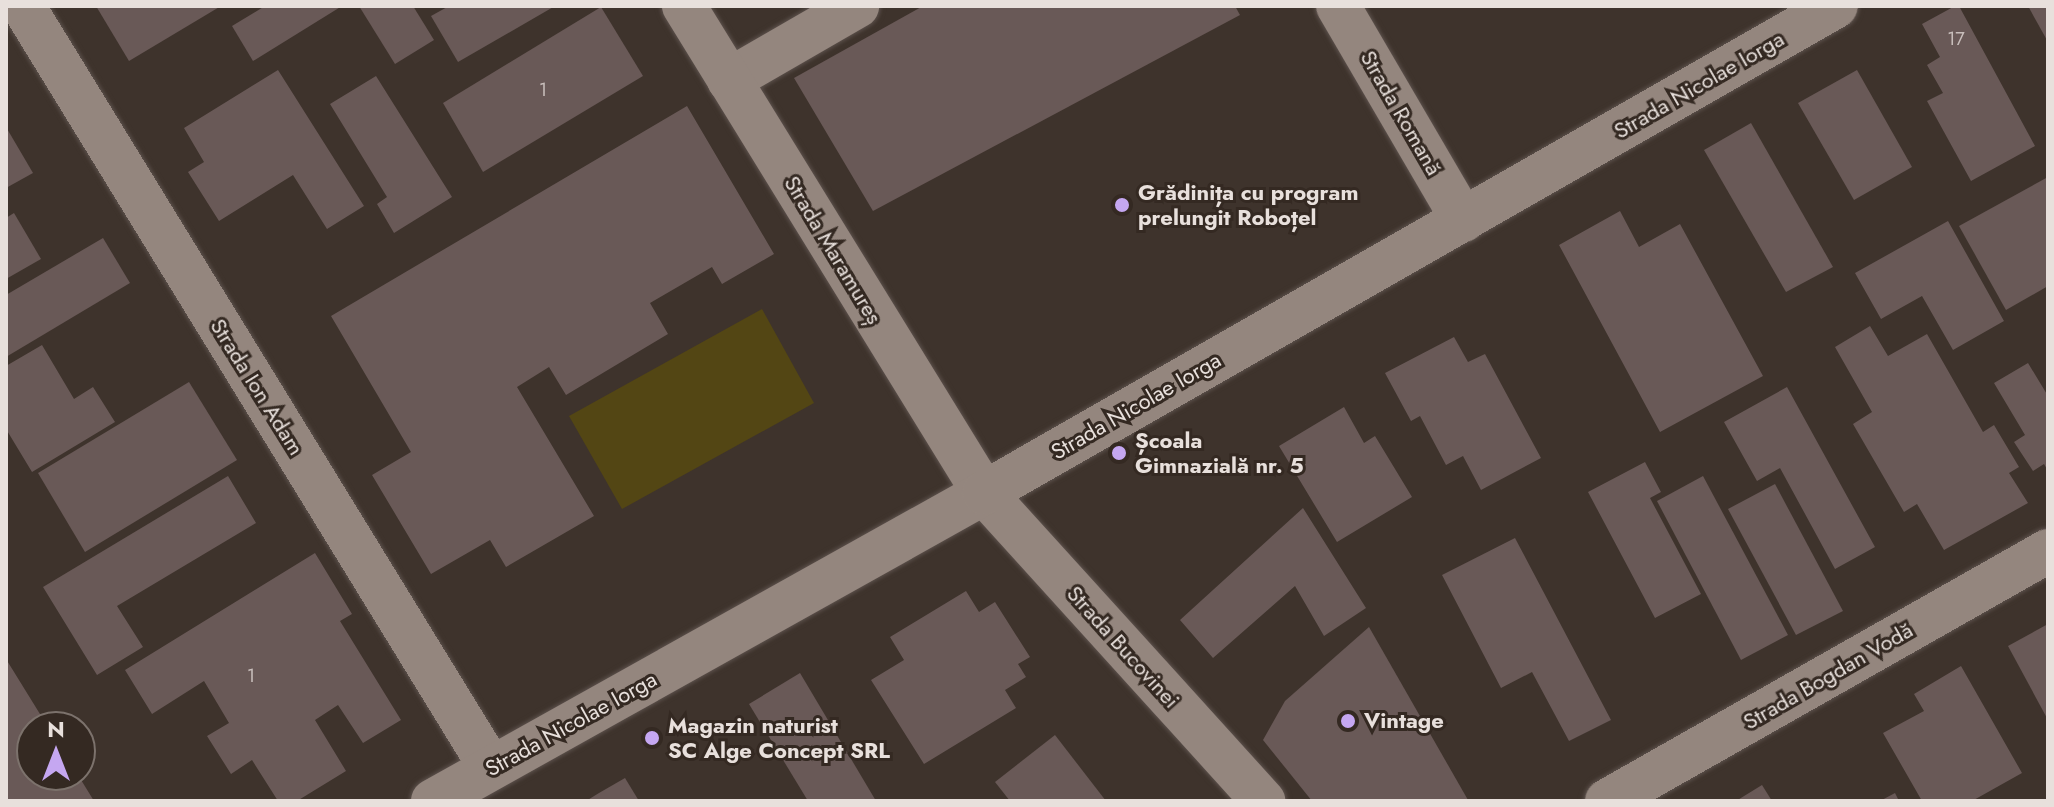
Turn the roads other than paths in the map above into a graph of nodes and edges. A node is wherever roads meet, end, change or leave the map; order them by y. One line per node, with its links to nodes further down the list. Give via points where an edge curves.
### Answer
1 (23, 6): 10 (street, Strada Ion Adam)
2 (684, 6): 6 (street, Strada Maramureș)
3 (857, 6): 6 (street)
4 (1338, 6): 7 (street, Strada Romană)
5 (1836, 6): 7 (street, Strada Nicolae Iorga)
6 (729, 80): 8 (street, Strada Maramureș)
7 (1463, 220): 8 (street, Strada Nicolae Iorga)
8 (984, 493): 10 (street, Strada Nicolae Iorga); 12 (street, Strada Bucovinei)
9 (2048, 551): 13 (street, Strada Bogdan Vodă)
10 (491, 768): 11 (street, Strada Nicolae Iorga)
11 (433, 801)
12 (1263, 801)
13 (1607, 801)

